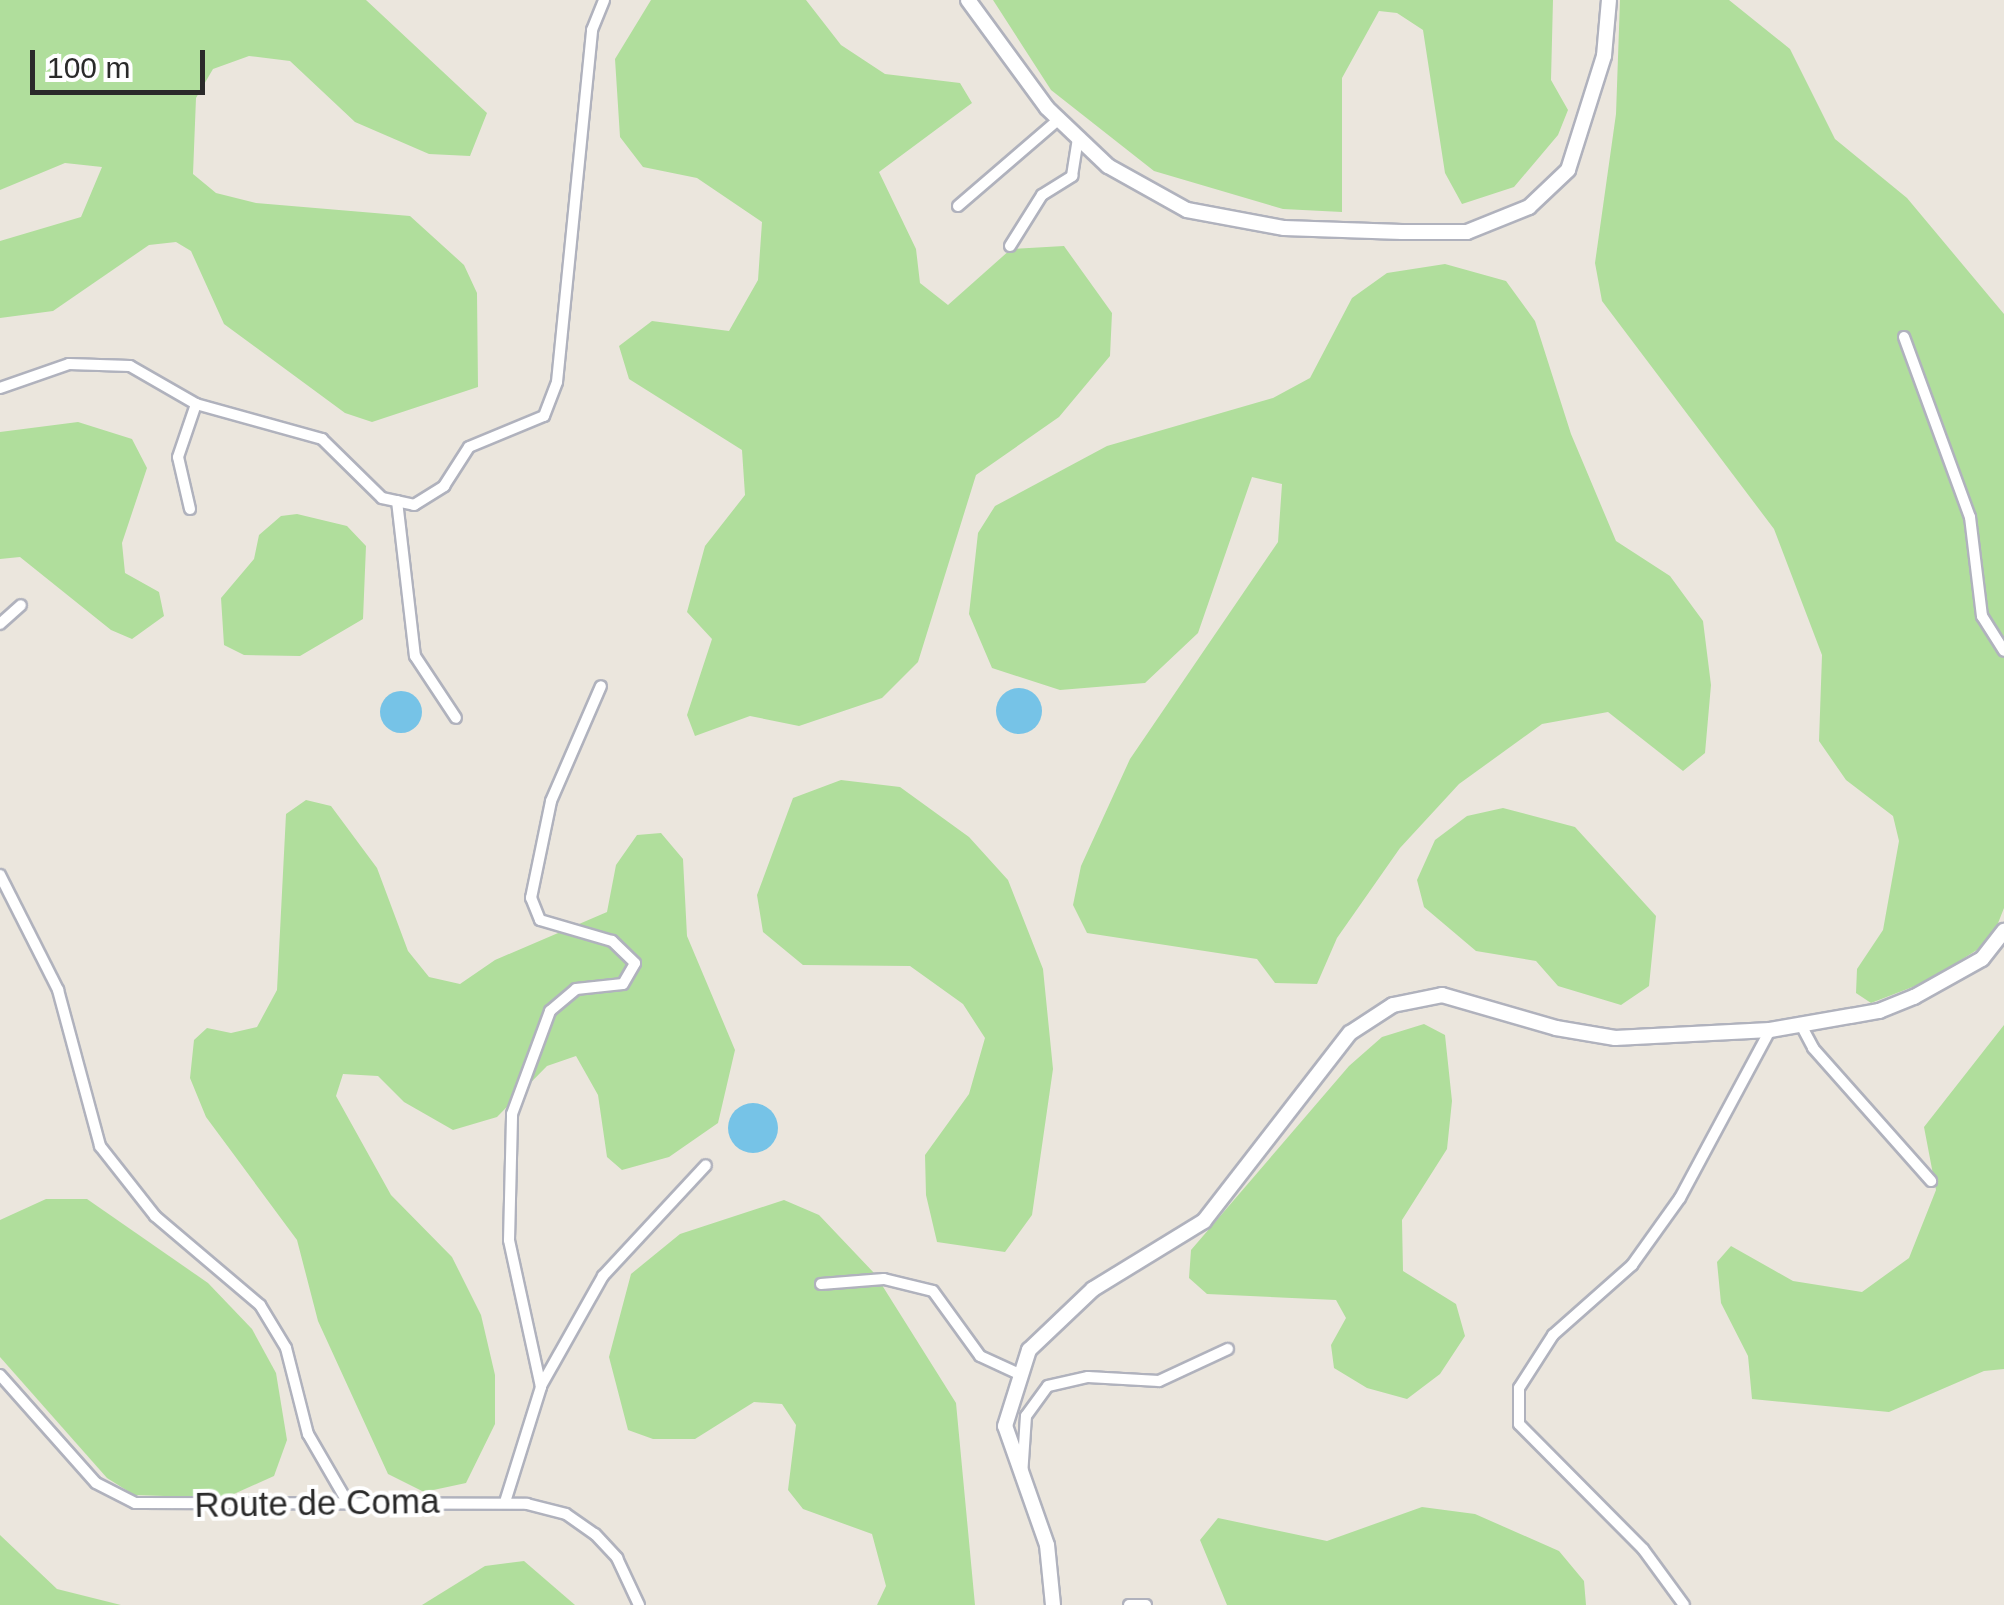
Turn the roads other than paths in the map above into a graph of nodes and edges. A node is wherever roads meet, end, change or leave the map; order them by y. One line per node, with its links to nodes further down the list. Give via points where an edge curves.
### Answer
1 (604, 0): 11 (street, via 592,30 557,382 544,416 469,447 444,486 414,504)
2 (968, 0): 4 (street)
3 (1608, 0): 5 (street, via 1604,56 1568,170 1530,207 1467,232 1284,228 1187,210 1108,166)
4 (1058, 119): 5 (street); 6 (street)
5 (1078, 138): 7 (street, via 1072,176 1042,195)
6 (958, 206)
7 (1010, 246)
8 (1904, 336): 15 (street, via 1970,517 1982,616)
9 (0, 388): 10 (street, via 69,364 105,361 130,366)
10 (196, 404): 11 (street, via 286,424 322,440 382,498); 12 (street, via 178,457)
11 (397, 501): 17 (street, via 415,656)
12 (190, 509)
13 (21, 605): 14 (street)
14 (0, 624)
15 (2004, 652)
16 (600, 686): 28 (street, via 551,800 531,898 540,920 612,941 631,952 634,963 623,984 576,989 550,1010 512,1114 510,1240)
17 (456, 718)
18 (0, 875): 30 (street, via 58,990 100,1146 155,1216 260,1305 286,1348 308,1434)
19 (2004, 931): 20 (street, via 1982,959 1914,996 1879,1011)
20 (1802, 1025): 21 (street); 23 (street, via 1813,1048)
21 (1770, 1030): 26 (street, via 1614,1038 1556,1028 1468,998 1418,996 1393,1004 1350,1033 1318,1069 1204,1222 1093,1289 1029,1350); 36 (street, via 1680,1198 1632,1264 1553,1335 1519,1388 1520,1424 1643,1549)
22 (706, 1165): 28 (street, via 603,1276)
23 (1931, 1181)
24 (821, 1284): 26 (street, via 884,1279 934,1291 980,1356)
25 (1228, 1349): 29 (street, via 1160,1381 1088,1377 1039,1392 1026,1416 1028,1461)
26 (1017, 1373): 29 (street, via 1005,1426)
27 (0, 1374): 30 (street, Route de Coma, via 96,1483 135,1503)
28 (541, 1386): 31 (street)
29 (1021, 1479): 33 (street, via 1047,1545)
30 (348, 1502): 31 (street, Route de Coma)
31 (505, 1502): 32 (street, Route de Coma, via 566,1514 595,1534 618,1558)
32 (639, 1605)
33 (1053, 1605)
34 (1129, 1605): 35 (street)
35 (1146, 1605)
36 (1684, 1605)

